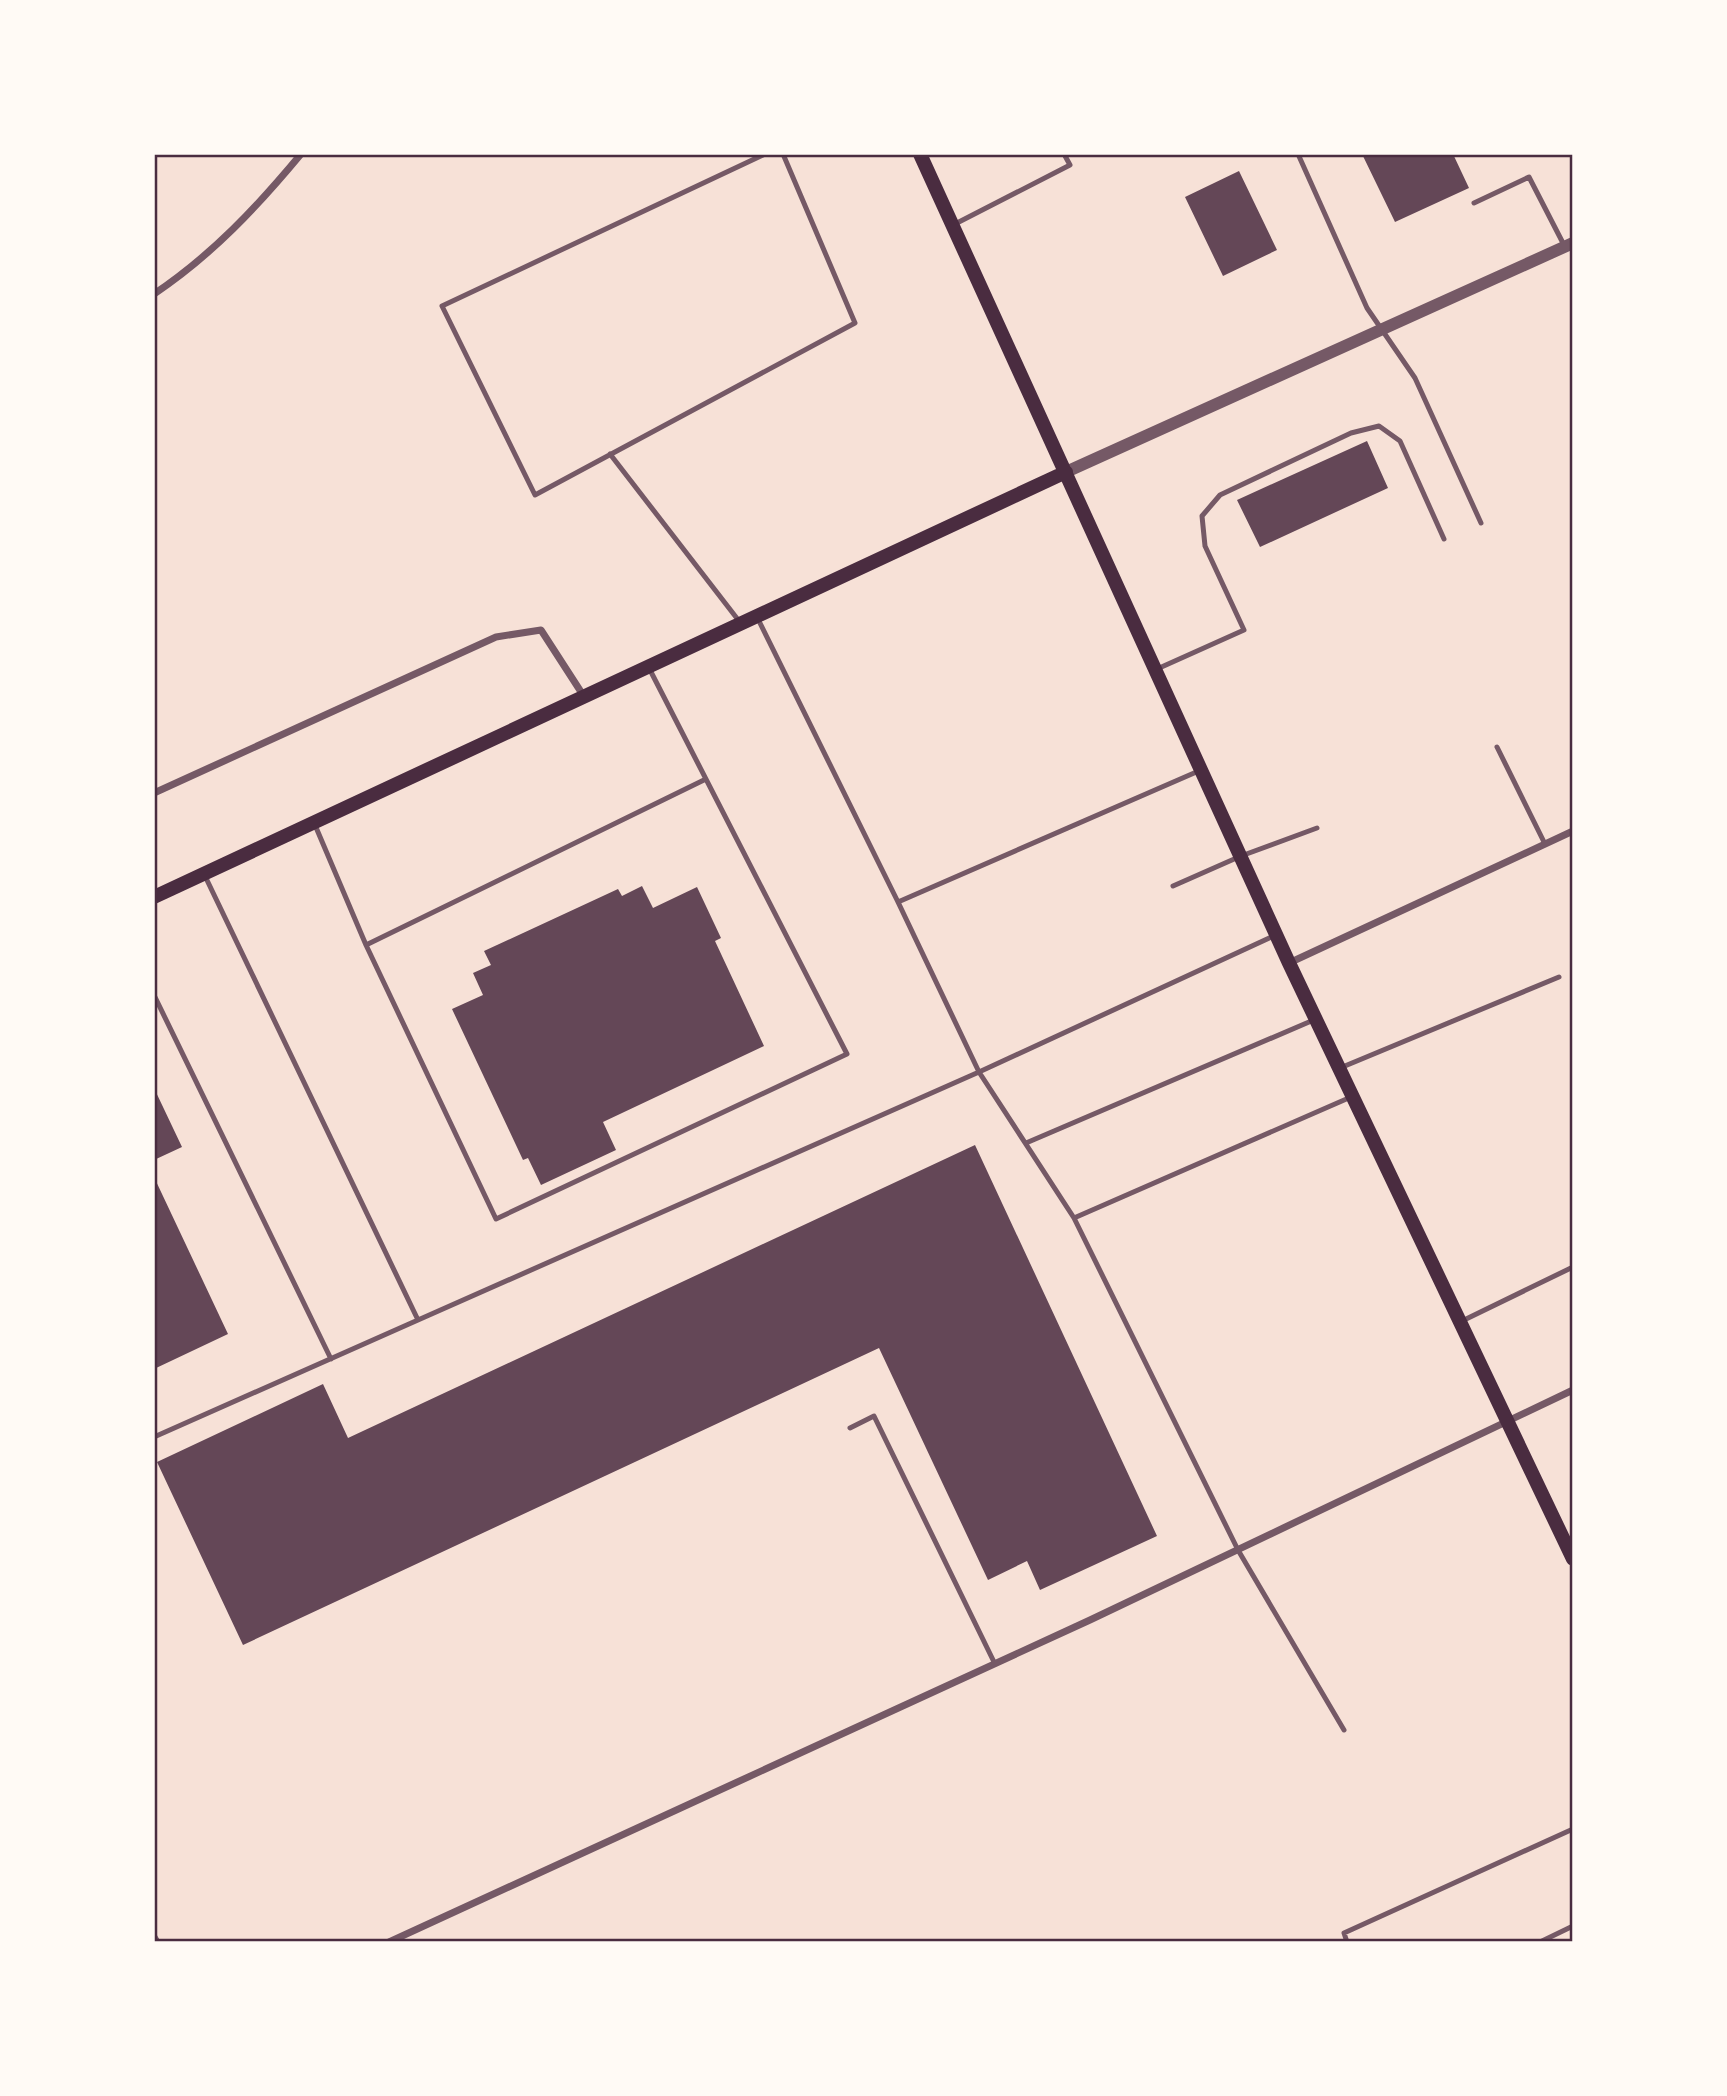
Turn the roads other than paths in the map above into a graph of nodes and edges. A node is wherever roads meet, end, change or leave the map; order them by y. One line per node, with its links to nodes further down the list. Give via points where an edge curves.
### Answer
1 (301, 154): 10 (street, via 253,211 190,270)
2 (765, 154): 12 (lane, via 442,306 535,495)
3 (783, 154): 12 (lane, via 855,323)
4 (920, 154): 8 (main road)
5 (1064, 154): 8 (lane, via 1070,165)
6 (1298, 154): 11 (lane, via 1367,308)
7 (1474, 203): 9 (lane, via 1530,177)
8 (952, 226): 13 (main road)
9 (1569, 245): 11 (street)
10 (154, 294)
11 (1383, 329): 13 (street); 14 (lane, via 1415,378)
12 (610, 454): 17 (lane)
13 (1066, 472): 16 (main road); 19 (main road)
14 (1481, 523)
15 (1444, 539): 19 (lane, via 1400,441 1378,426 1351,433 1220,495 1202,516 1205,546 1244,630)
16 (756, 614): 17 (main road); 33 (lane)
17 (740, 622): 18 (main road)
18 (648, 665): 20 (main road); 23 (lane)
19 (1157, 669): 22 (main road)
20 (583, 695): 24 (street, via 541,630 496,637); 25 (main road)
21 (1497, 747): 28 (lane)
22 (1201, 770): 29 (main road); 33 (lane)
23 (706, 779): 35 (lane); 35 (lane, via 847,1054 496,1219)
24 (154, 793)
25 (314, 822): 30 (main road); 35 (lane)
26 (1317, 828): 29 (lane)
27 (1573, 831): 28 (street)
28 (1545, 844): 36 (street)
29 (1241, 856): 31 (lane); 34 (main road)
30 (204, 874): 32 (main road); 46 (lane)
31 (1173, 886)
32 (154, 897)
33 (898, 902): 41 (lane)
34 (1277, 935): 36 (main road); 41 (lane)
35 (366, 945)
36 (1289, 963): 39 (main road)
37 (1559, 977): 40 (lane)
38 (154, 995): 48 (lane)
39 (1316, 1019): 40 (main road); 43 (lane)
40 (1340, 1068): 42 (main road)
41 (979, 1072): 43 (lane); 46 (lane)
42 (1354, 1096): 44 (lane); 47 (main road)
43 (1026, 1143): 44 (lane)
44 (1074, 1218): 53 (lane)
45 (1573, 1267): 47 (lane)
46 (418, 1320): 48 (lane)
47 (1461, 1321): 50 (main road)
48 (331, 1359): 52 (lane)
49 (1573, 1390): 50 (street)
50 (1509, 1423): 53 (street); 54 (main road)
51 (850, 1428): 55 (lane, via 874,1416)
52 (154, 1437)
53 (1238, 1550): 55 (street); 56 (lane)
54 (1573, 1559)
55 (995, 1664): 61 (street)
56 (1344, 1730)
57 (1573, 1829): 62 (lane, via 1344,1933)
58 (1573, 1926): 63 (lane)
59 (154, 1935): 60 (lane)
60 (158, 1942)
61 (389, 1942)
62 (1347, 1942)
63 (1540, 1942)

